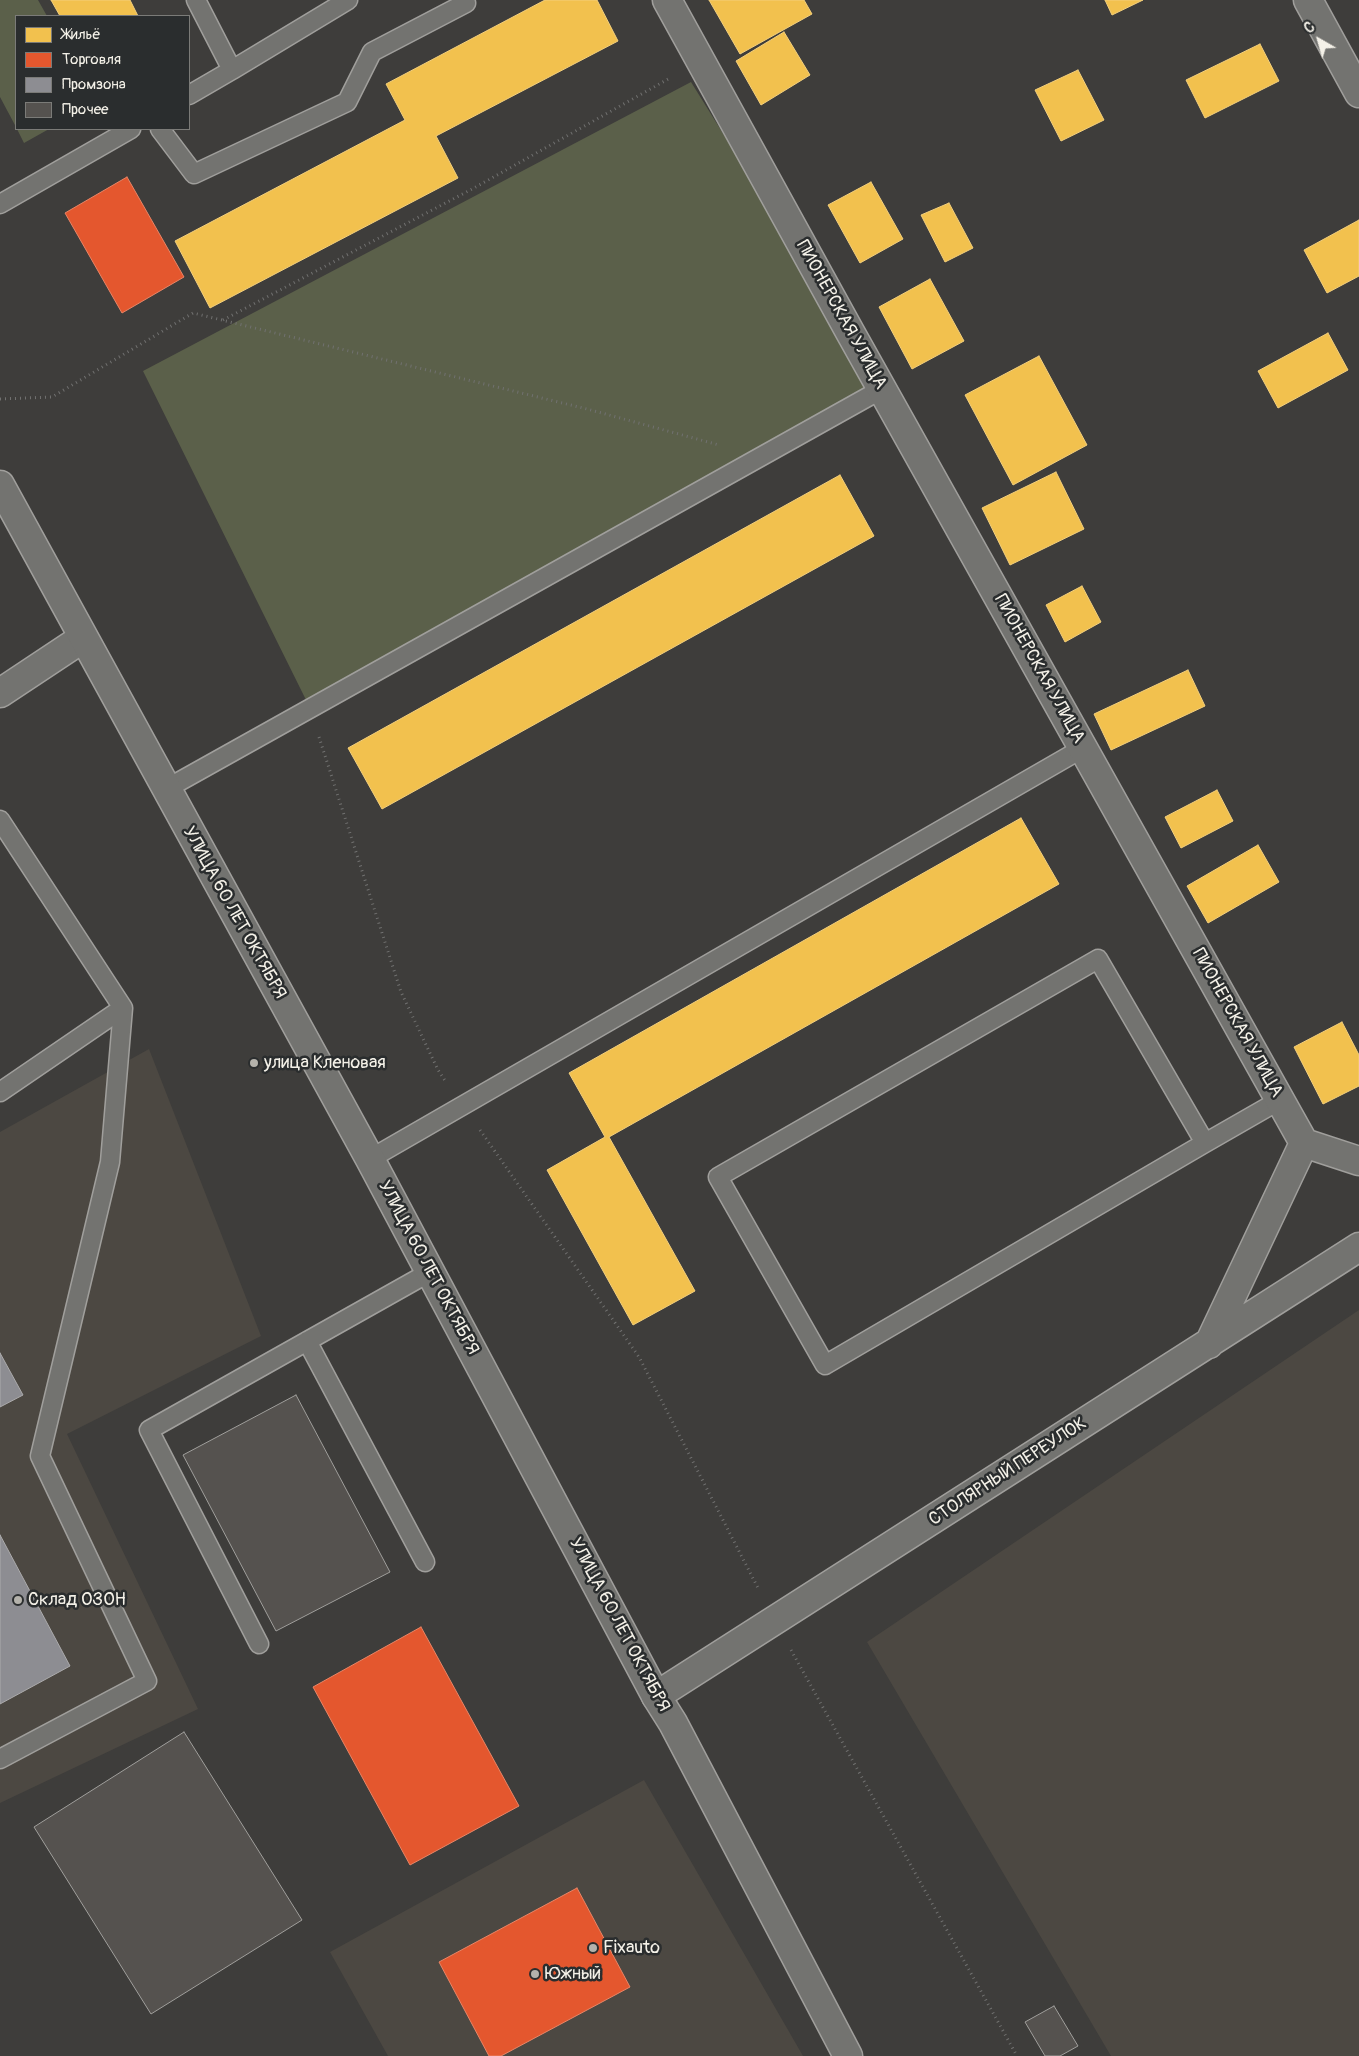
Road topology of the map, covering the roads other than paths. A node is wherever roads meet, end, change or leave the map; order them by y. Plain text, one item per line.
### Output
1 (196, 0) edge
2 (348, 0) edge
3 (465, 0) edge
4 (667, 0) edge
5 (1308, 0) edge
6 (232, 70) junction
7 (1359, 93) edge
8 (190, 94) edge
9 (129, 130) edge
10 (161, 130) edge
11 (0, 204) edge
12 (882, 389) junction
13 (0, 485) edge
14 (83, 638) junction
15 (0, 693) edge
16 (1083, 748) junction
17 (166, 789) junction
18 (0, 820) edge
19 (123, 1008) junction
20 (0, 1092) edge
21 (1280, 1100) junction
22 (1304, 1143) junction
23 (1205, 1144) junction
24 (370, 1159) junction
25 (1359, 1161) edge
26 (1359, 1247) edge
27 (430, 1272) junction
28 (307, 1341) junction
29 (1209, 1344) junction
30 (425, 1562) dead end
31 (259, 1644) dead end
32 (656, 1696) junction
33 (0, 1759) edge
34 (848, 2056) edge

1 - 6 lane
2 - 6 lane
3 - 10 lane
4 - 12 street, ПИОНЕРСКАЯ УЛИЦА
5 - 7 street
6 - 8 lane
9 - 11 lane
12 - 16 street, ПИОНЕРСКАЯ УЛИЦА
12 - 17 lane
13 - 14 street, УЛИЦА 60 ЛЕТ ОКТЯБРЯ
14 - 15 street
14 - 17 street, УЛИЦА 60 ЛЕТ ОКТЯБРЯ
16 - 21 street, ПИОНЕРСКАЯ УЛИЦА
16 - 24 lane
17 - 24 street, УЛИЦА 60 ЛЕТ ОКТЯБРЯ
18 - 19 lane
19 - 20 lane
19 - 33 lane
21 - 22 street, ПИОНЕРСКАЯ УЛИЦА
21 - 23 lane
22 - 25 street
22 - 29 street
23 - 23 lane
24 - 27 street, УЛИЦА 60 ЛЕТ ОКТЯБРЯ
26 - 29 street, СТОЛЯРНЫЙ ПЕРЕУЛОК
27 - 28 lane
27 - 32 street, УЛИЦА 60 ЛЕТ ОКТЯБРЯ
28 - 30 lane
28 - 31 lane
29 - 32 street, СТОЛЯРНЫЙ ПЕРЕУЛОК
32 - 34 street, УЛИЦА 60 ЛЕТ ОКТЯБРЯ

